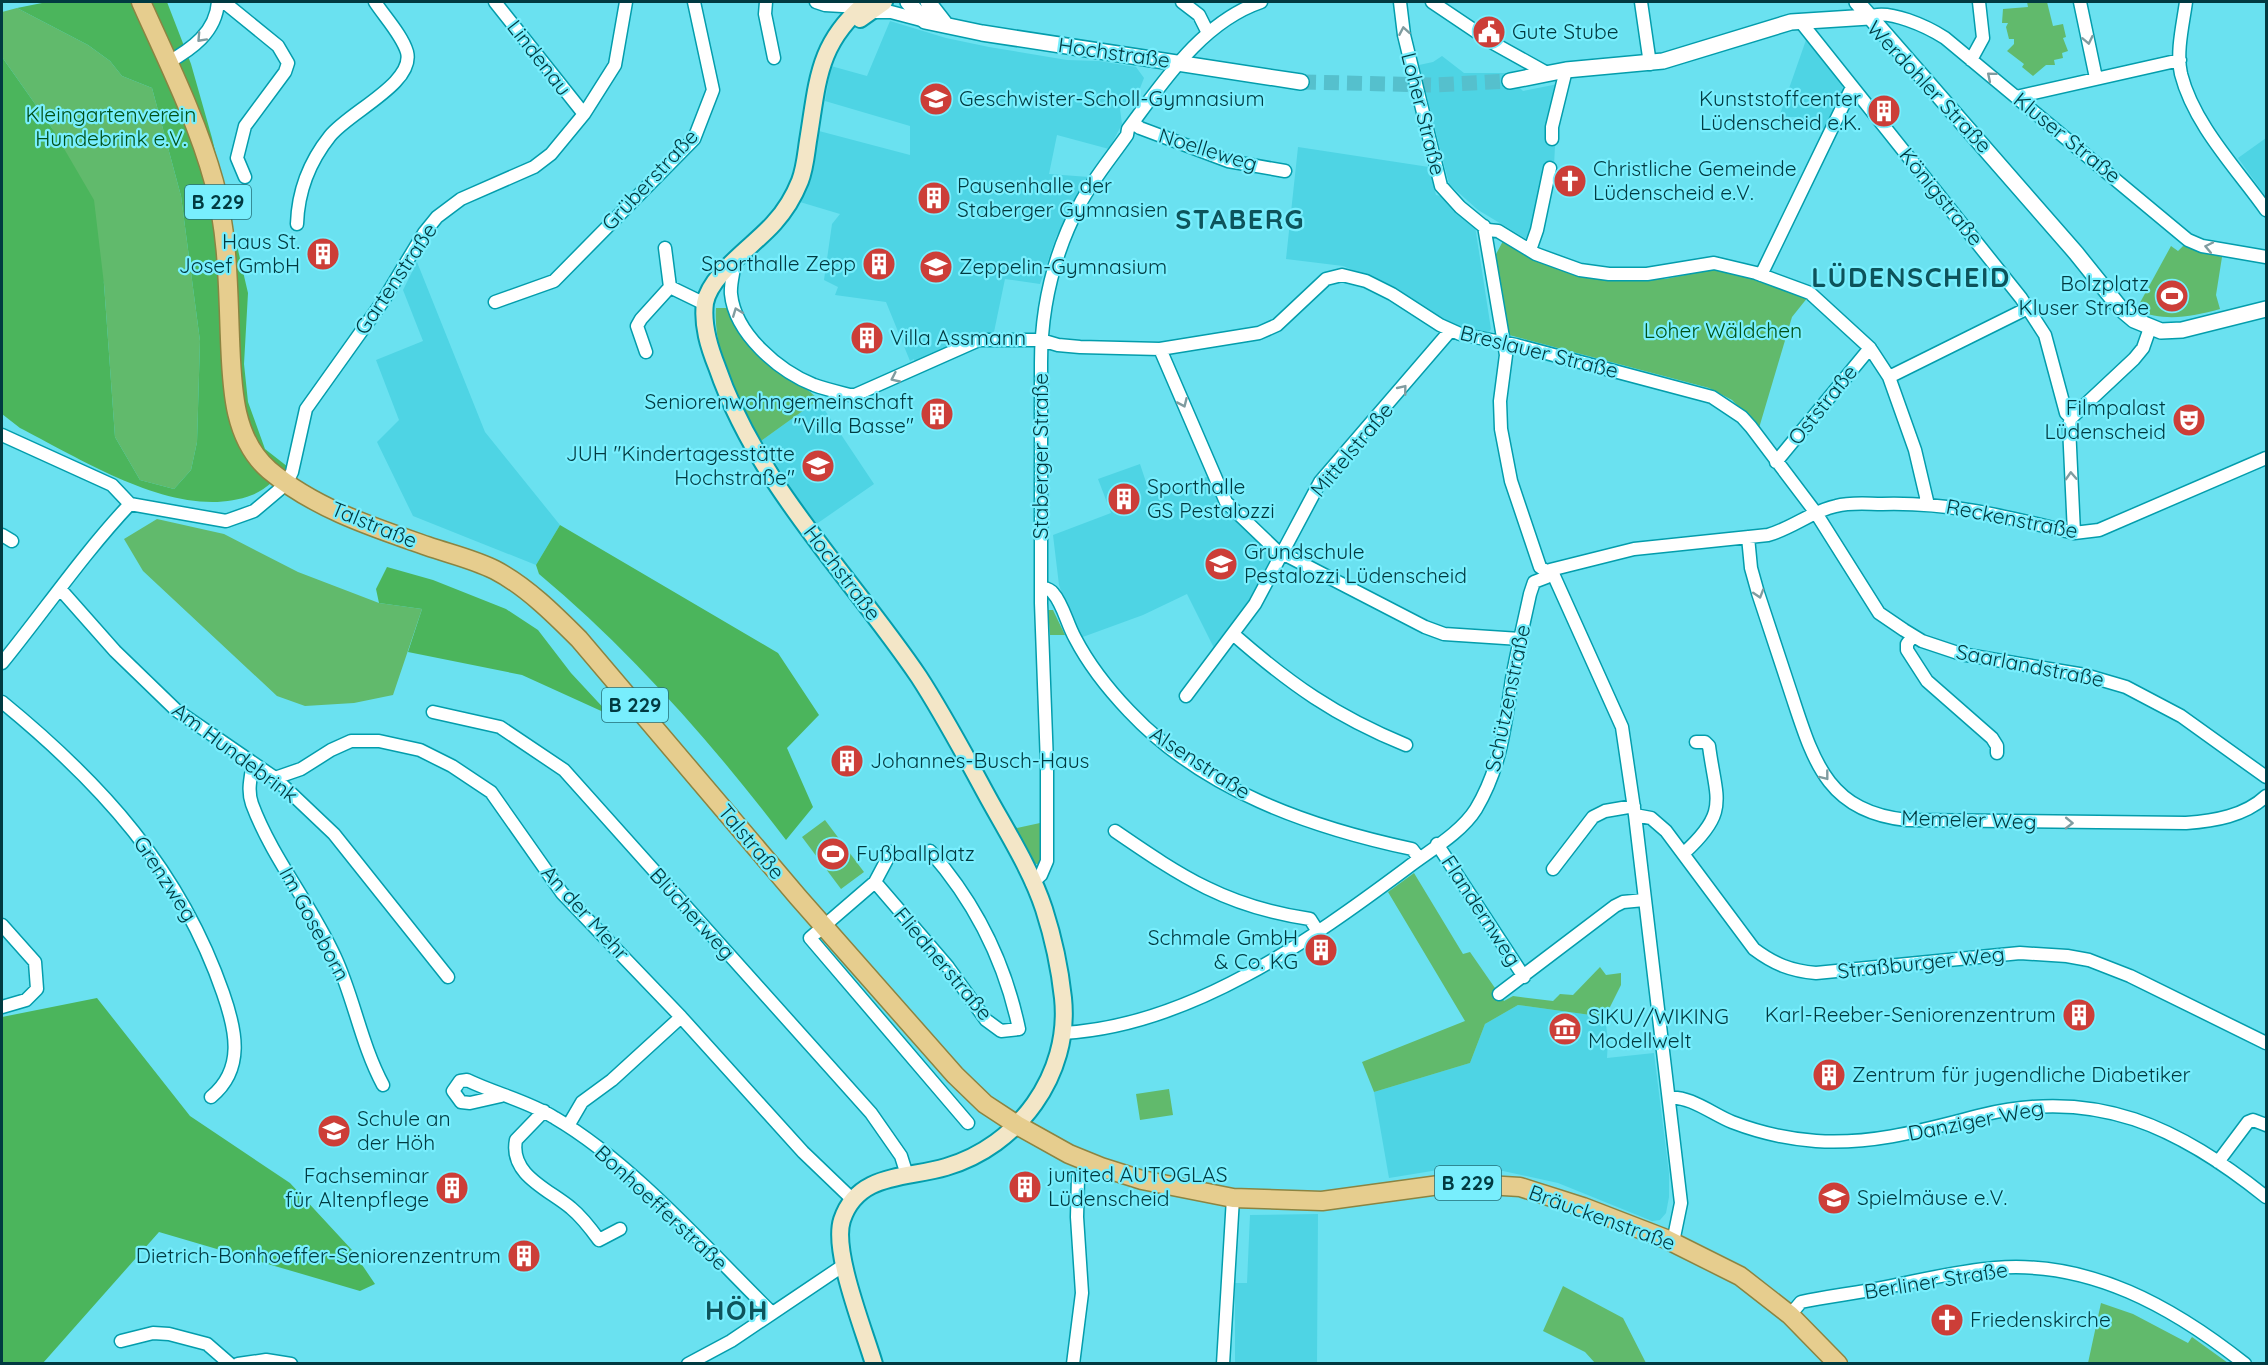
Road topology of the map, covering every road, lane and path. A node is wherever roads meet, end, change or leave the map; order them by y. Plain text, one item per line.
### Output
1 (141, 2) edge
2 (218, 2) edge
3 (224, 2) edge
4 (375, 2) edge
5 (495, 2) edge
6 (626, 2) edge
7 (694, 2) edge
8 (766, 2) edge
9 (884, 2) edge
10 (908, 2) edge
11 (1182, 2) edge
12 (1262, 2) edge
13 (1400, 2) edge
14 (1432, 2) edge
15 (1641, 2) edge
16 (1857, 2) edge
17 (1979, 2) edge
18 (2080, 2) edge
19 (2186, 2) edge
20 (821, 3) edge
21 (865, 7) edge
22 (930, 8) edge
23 (1869, 17) junction
24 (1800, 21) junction
25 (841, 30) junction
26 (1208, 33) junction
27 (774, 58) dead end
28 (1971, 60) junction
29 (2180, 60) junction
30 (167, 63) junction
31 (1181, 63) junction
32 (1650, 64) junction
33 (1566, 70) junction
34 (1547, 73) junction
35 (2096, 78) junction
36 (1510, 81) tunnel mouth
37 (1301, 82) tunnel mouth
38 (1852, 87) junction
39 (2016, 97) junction
40 (584, 114) junction
41 (1133, 123) junction
42 (1552, 139) dead end
43 (1550, 168) dead end
44 (1286, 171) dead end
45 (244, 177) dead end
46 (2266, 210) edge
47 (297, 224) dead end
48 (1484, 226) junction
49 (665, 248) dead end
50 (1530, 250) junction
51 (2266, 257) edge
52 (735, 261) junction
53 (1761, 275) junction
54 (670, 287) junction
55 (495, 302) dead end
56 (705, 304) junction
57 (2028, 308) junction
58 (2266, 309) edge
59 (2150, 328) junction
60 (1450, 331) junction
61 (1041, 340) junction
62 (1503, 342) junction
63 (1870, 348) junction
64 (1160, 349) junction
65 (646, 352) dead end
66 (1889, 377) junction
67 (2071, 418) junction
68 (2, 435) edge
69 (2266, 458) edge
70 (1776, 462) junction
71 (286, 484) junction
72 (130, 504) junction
73 (1928, 505) junction
74 (1816, 513) junction
75 (2074, 534) junction
76 (1748, 537) junction
77 (1281, 553) junction
78 (1549, 573) junction
79 (1041, 587) junction
80 (61, 590) junction
81 (1233, 634) junction
82 (1912, 636) junction
83 (1520, 639) junction
84 (2, 663) edge
85 (1186, 696) dead end
86 (2, 702) edge
87 (432, 712) dead end
88 (1696, 742) dead end
89 (1406, 745) dead end
90 (1997, 753) dead end
91 (253, 764) junction
92 (2266, 777) edge
93 (275, 778) junction
94 (2266, 796) edge
95 (1634, 810) junction
96 (1115, 831) dead end
97 (1437, 844) junction
98 (930, 851) dead end
99 (891, 852) dead end
100 (1684, 853) junction
101 (1419, 858) junction
102 (1552, 869) dead end
103 (875, 882) junction
104 (1032, 883) junction
105 (1644, 900) junction
106 (2, 925) edge
107 (823, 925) junction
108 (1317, 930) junction
109 (448, 977) dead end
110 (1524, 977) junction
111 (1499, 994) dead end
112 (2, 1007) edge
113 (681, 1017) junction
114 (1064, 1033) junction
115 (2266, 1043) edge
116 (383, 1085) dead end
117 (501, 1096) dead end
118 (211, 1097) dead end
119 (1669, 1098) junction
120 (544, 1112) junction
121 (968, 1123) dead end
122 (1017, 1125) junction
123 (2266, 1125) edge
124 (568, 1126) junction
125 (2218, 1162) junction
126 (907, 1174) junction
127 (1078, 1177) dead end
128 (2266, 1197) edge
129 (1233, 1198) junction
130 (852, 1199) junction
131 (620, 1228) dead end
132 (1673, 1242) junction
133 (844, 1264) junction
134 (772, 1313) junction
135 (1790, 1315) junction
136 (121, 1341) dead end
137 (230, 1364) edge
138 (238, 1364) edge
139 (291, 1364) edge
140 (688, 1364) edge
141 (874, 1364) edge
142 (1073, 1364) edge
143 (1223, 1364) edge
144 (1838, 1364) edge
145 (2245, 1364) edge

1 - 30 main road, Talstraße / B 229
2 -> 30 street
3 - 45 street
4 - 47 street
5 - 40 street, Lindenau
6 - 40 street, Gartenstraße
7 - 55 street, Grüberstraße
8 - 27 street
9 - 21 main road
10 - 22 street, Hochstraße
11 - 26 street
12 - 26 street, Hochstraße
48 -> 13 street, Loher Straße
14 - 34 street
15 - 32 street
16 - 23 street
17 - 28 street
18 -> 35 street
19 - 29 street
20 - 21 street
20 - 25 street
21 - 22 street
21 - 25 main road
22 - 31 street, Hochstraße
23 - 24 street, Werdohler Straße
23 - 28 street, Kluser Straße
23 - 59 street, Werdohler Straße
24 - 32 street, Werdohler Straße
24 - 38 street, Königstraße
25 - 52 main road
26 - 31 street, Hochstraße
39 -> 28 street, Kluser Straße
29 - 35 street
29 - 46 street
30 - 71 main road, Talstraße / B 229
31 - 37 street
31 - 41 street, Staberger Straße
32 - 33 street, Werdohler Straße
33 - 34 street, Werdohler Straße
33 - 42 street
34 - 36 street, Werdohler Straße
35 - 39 street
38 - 53 street
38 - 57 street, Königstraße
51 -> 39 street, Kluser Straße
40 - 71 street, Gartenstraße
41 - 44 street, Noelleweg
41 - 61 street, Staberger Straße
43 - 50 street
48 - 50 street, Loher Straße
48 - 62 street
49 - 54 street
50 - 53 street, Loher Straße
52 - 56 main road
61 -> 52 street, Breslauer Straße
53 - 63 street, Loher Straße
54 - 56 street
54 - 65 street
56 - 104 main road, Hochstraße
57 - 66 street
57 - 67 street, Königstraße
58 - 59 street, Werdohler Straße
59 - 67 street
60 - 62 street, Breslauer Straße
60 - 64 street, Breslauer Straße
77 -> 60 street, Mittelstraße
61 - 64 street, Breslauer Straße
61 - 79 street, Staberger Straße
62 - 70 street, Breslauer Straße
62 - 78 street
63 - 66 street, Loher Straße
63 - 70 street, Oststraße
64 -> 77 street
66 - 73 street, Loher Straße
75 -> 67 street
68 - 72 street
69 - 75 street, Reckenstraße
70 - 74 street, Breslauer Straße
71 - 72 street
71 - 107 main road, Talstraße / B 229
72 - 80 street
73 - 74 street, Reckenstraße
73 - 75 street, Reckenstraße
74 - 76 street, Schützenstraße
74 - 82 street, Breslauer Straße
76 - 78 street, Schützenstraße
76 -> 94 street, Memeler Weg
77 - 81 street, Mittelstraße
77 - 83 street
78 - 83 street, Schützenstraße
78 - 95 street
79 - 101 street, Alsenstraße
79 - 104 street, Staberger Straße
80 - 84 street
80 - 91 street, Am Hundebrink
81 - 85 street, Mittelstraße
81 - 89 street
82 - 90 street
82 - 92 street, Saarlandstraße
83 - 97 street, Schützenstraße
86 - 118 street, Grenzweg
87 - 126 street, Blücherweg
88 - 100 street
91 - 93 street, Am Hundebrink
91 - 116 street, Im Goseborn
93 - 109 street, Am Hundebrink
93 - 113 street, An der Mehr
95 - 100 street, Straßburger Weg
95 - 102 street
95 - 105 street
96 - 108 street
97 - 101 street, Schützenstraße
97 - 110 street, Flandernweg
98 - 103 street, Fliednerstraße
99 - 103 street
100 - 115 street, Straßburger Weg
101 - 108 street, Schützenstraße
103 - 107 street
104 - 114 main road, Hochstraße
105 - 110 street
105 - 119 street
106 - 112 street
107 - 121 street
107 - 122 main road, Talstraße / B 229
108 - 114 street, Schützenstraße
110 - 111 street
113 - 124 street
113 - 130 street, An der Mehr
114 - 122 main road, Hochstraße
117 - 120 street, Bonhoefferstraße
119 - 125 street, Danziger Weg
119 - 132 street
120 - 124 street, Bonhoefferstraße
120 - 131 street, Bonhoefferstraße
122 - 126 main road, Hochstraße
122 - 129 main road, Bräuckenstraße / B 229
123 - 125 street
124 - 134 street, Bonhoefferstraße
125 - 128 street, Danziger Weg
126 - 130 main road, Hochstraße
127 - 142 street
129 - 132 main road, Bräuckenstraße / B 229
129 - 143 street
130 - 133 main road
132 - 135 main road, Bräuckenstraße / B 229
133 - 134 street
133 - 141 main road
134 - 140 street
135 - 144 main road, Bräuckenstraße / B 229
135 - 145 street, Berliner Straße
136 - 137 street
138 - 139 street

